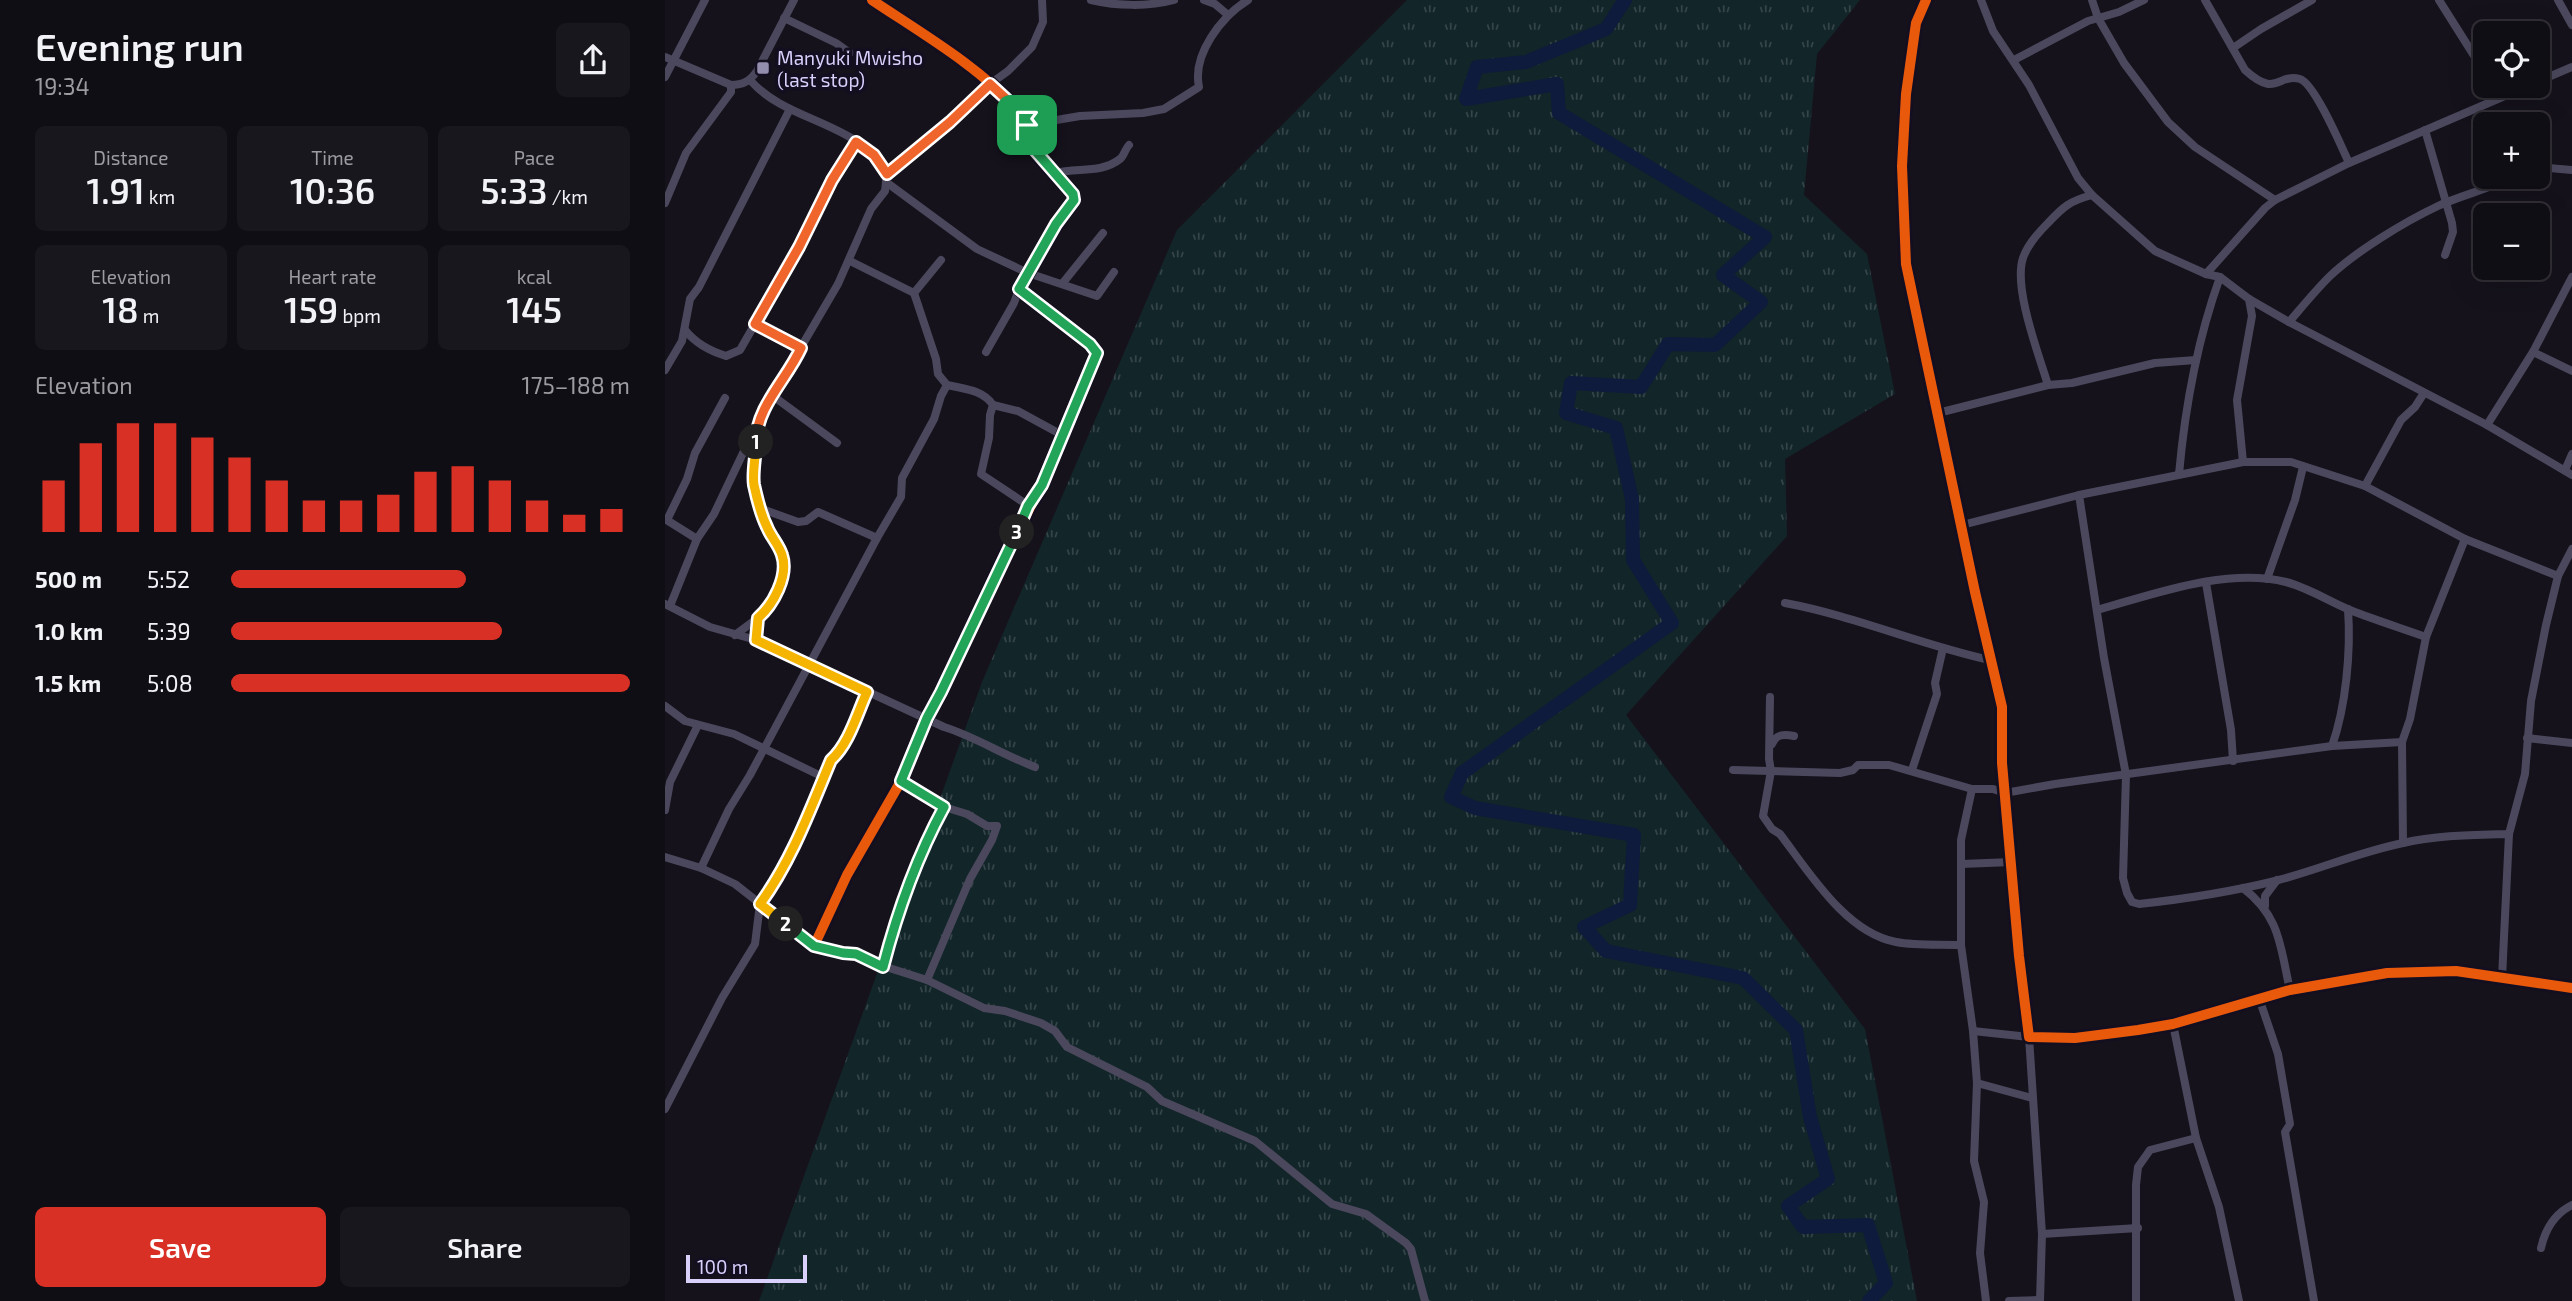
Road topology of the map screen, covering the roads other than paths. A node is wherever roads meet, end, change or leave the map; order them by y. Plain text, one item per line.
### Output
1 (705, 0) edge
2 (794, 0) edge
3 (872, 0) edge
4 (1042, 0) edge
5 (1091, 0) edge
6 (1174, 0) edge
7 (1204, 0) edge
8 (1248, 0) edge
9 (1926, 0) edge
10 (1980, 0) edge
11 (2092, 0) edge
12 (2144, 0) edge
13 (2205, 0) edge
14 (2312, 0) edge
15 (2439, 0) edge
16 (2558, 0) edge
17 (1228, 15) junction
18 (784, 18) junction
19 (2098, 18) junction
20 (2572, 25) edge
21 (2233, 48) junction
22 (850, 53) dead end
23 (2473, 54) edge
24 (669, 59) edge
25 (2014, 60) junction
26 (2572, 67) edge
27 (2550, 76) edge
28 (665, 77) edge
29 (750, 80) junction
30 (990, 84) junction
31 (731, 85) junction
32 (2498, 98) edge
33 (790, 108) junction
34 (1027, 125) junction
35 (2425, 130) junction
36 (856, 142) junction
37 (1129, 145) dead end
38 (2349, 163) junction
39 (2550, 168) edge
40 (2572, 170) edge
41 (1055, 173) junction
42 (887, 178) junction
43 (2489, 189) edge
44 (2092, 195) junction
45 (2276, 201) junction
46 (665, 203) edge
47 (2447, 203) junction
48 (1103, 233) dead end
49 (2445, 255) dead end
50 (941, 260) dead end
51 (850, 261) junction
52 (1114, 272) dead end
53 (1028, 273) junction
54 (2206, 274) junction
55 (2220, 277) junction
56 (2572, 277) edge
57 (1062, 284) junction
58 (1019, 289) junction
59 (914, 293) junction
60 (2249, 299) junction
61 (2289, 322) junction
62 (755, 324) junction
63 (685, 330) junction
64 (801, 348) junction
65 (986, 352) dead end
66 (2533, 352) junction
67 (2196, 360) junction
68 (665, 370) edge
69 (2572, 371) edge
70 (947, 385) junction
71 (2048, 385) junction
72 (2424, 393) junction
73 (773, 396) junction
74 (725, 398) dead end
75 (993, 405) junction
76 (1938, 413) junction
77 (2487, 425) junction
78 (756, 428) junction
79 (1062, 435) junction
80 (837, 443) dead end
81 (2572, 454) edge
82 (2243, 462) junction
83 (2303, 467) junction
84 (2568, 472) edge
85 (2179, 474) junction
86 (2365, 486) junction
87 (2079, 495) junction
88 (1028, 506) junction
89 (762, 509) junction
90 (666, 520) edge
91 (1962, 525) junction
92 (697, 538) junction
93 (877, 538) junction
94 (2465, 539) junction
95 (2572, 549) edge
96 (2559, 576) junction
97 (2267, 579) junction
98 (2206, 583) junction
99 (1785, 603) dead end
100 (667, 605) edge
101 (2097, 610) junction
102 (2348, 610) junction
103 (758, 618) junction
104 (735, 635) junction
105 (2426, 637) junction
106 (756, 640) junction
107 (1943, 648) junction
108 (1990, 660) junction
109 (810, 664) junction
110 (867, 692) junction
111 (1770, 697) dead end
112 (665, 706) edge
113 (927, 718) junction
114 (698, 725) junction
115 (1794, 736) dead end
116 (2527, 738) junction
117 (2402, 743) junction
118 (2572, 743) edge
119 (2332, 746) junction
120 (1771, 747) junction
121 (764, 749) junction
122 (2233, 761) junction
123 (1035, 767) dead end
124 (1733, 770) dead end
125 (1912, 770) junction
126 (1771, 771) junction
127 (2126, 775) junction
128 (823, 778) junction
129 (901, 781) junction
130 (1972, 789) junction
131 (2005, 793) junction
132 (944, 807) junction
133 (665, 810) edge
134 (2509, 834) junction
135 (2403, 843) junction
136 (665, 856) edge
137 (2011, 862) junction
138 (1961, 864) junction
139 (701, 868) junction
140 (2277, 880) junction
141 (2243, 888) junction
142 (760, 904) junction
143 (2265, 906) junction
144 (1961, 945) junction
145 (814, 946) junction
146 (883, 967) junction
147 (2502, 978) junction
148 (927, 980) junction
149 (2572, 988) edge
150 (2290, 990) junction
151 (2259, 998) junction
152 (2173, 1024) junction
153 (1973, 1031) junction
154 (2029, 1037) junction
155 (1977, 1083) junction
156 (2032, 1098) junction
157 (665, 1109) edge
158 (2196, 1138) junction
159 (2572, 1205) edge
160 (2138, 1228) junction
161 (2042, 1234) junction
162 (2541, 1248) dead end
163 (1425, 1301) edge
164 (1986, 1301) edge
165 (2008, 1301) edge
166 (2040, 1301) edge
167 (2136, 1301) edge
168 (2239, 1301) edge
169 (2315, 1301) edge

1 - 24 street
2 - 18 street
3 - 30 street
4 - 30 street
5 - 6 street
7 - 17 street
8 - 17 street
9 - 76 street
10 - 25 street
11 - 19 street
12 - 19 street
13 - 21 street
14 - 21 street
15 - 23 street
16 - 20 street
17 - 34 street
18 - 22 street
18 - 29 street
19 - 25 street
19 - 45 street
21 - 38 street
24 - 28 street
24 - 31 street
25 - 44 street
26 - 27 street
29 - 31 street
29 - 33 street
30 - 34 street
30 - 42 street
31 - 46 street
32 - 35 street
33 - 36 street
33 - 63 street
34 - 41 street
35 - 38 street
35 - 47 street
36 - 42 street
36 - 62 street
37 - 41 street
38 - 45 street
39 - 40 street
41 - 53 street
42 - 51 street
42 - 53 street
43 - 47 street
44 - 54 street
44 - 71 street
45 - 54 street
47 - 49 street
47 - 61 street
48 - 57 street
50 - 59 street
51 - 59 street
51 - 64 street
52 - 57 street
53 - 57 street
53 - 58 street
54 - 55 street
55 - 60 street
55 - 67 street
56 - 66 street
58 - 65 street
58 - 79 street
59 - 70 street
60 - 61 street
60 - 82 street
61 - 72 street
62 - 63 street
62 - 64 street
63 - 68 street
64 - 73 street
66 - 69 street
66 - 77 street
67 - 71 street
67 - 85 street
70 - 75 street
70 - 93 street
71 - 76 street
72 - 77 street
72 - 86 street
73 - 78 street
73 - 80 street
74 - 90 street
75 - 79 street
75 - 88 street
76 - 91 street
77 - 84 street
78 - 89 street
78 - 92 street
79 - 88 street
81 - 84 street
82 - 83 street
82 - 85 street
83 - 86 street
83 - 97 street
85 - 87 street
86 - 94 street
87 - 91 street
87 - 101 street
88 - 113 street
89 - 93 street
89 - 103 street
90 - 92 street
91 - 108 street
92 - 100 street
93 - 109 street
94 - 96 street
94 - 105 street
95 - 96 street
96 - 116 street
97 - 98 street
97 - 102 street
98 - 101 street
98 - 122 street
99 - 107 street
100 - 104 street
101 - 127 street
102 - 105 street
102 - 119 street
103 - 104 street
103 - 106 street
104 - 106 street
105 - 117 street
106 - 109 street
107 - 108 street
107 - 125 street
108 - 131 street
109 - 110 street
109 - 121 street
110 - 113 street
110 - 128 street
111 - 120 street
112 - 114 street
113 - 123 street
113 - 129 street
114 - 121 street
114 - 133 street
115 - 120 street
116 - 118 street
116 - 134 street
117 - 119 street
117 - 135 street
119 - 122 street
120 - 126 street
121 - 128 street
121 - 139 street
122 - 127 street
124 - 126 street
125 - 126 street
125 - 130 street
126 - 144 street
127 - 131 street
127 - 141 street
128 - 142 street
129 - 132 street
129 - 145 street
130 - 131 street
130 - 138 street
131 - 137 street
132 - 146 street
132 - 148 street
134 - 135 street
134 - 147 street
135 - 140 street
136 - 139 street
137 - 138 street
137 - 154 street
138 - 144 street
139 - 142 street
140 - 141 street
140 - 143 street
141 - 143 street
142 - 145 street
142 - 157 street
143 - 150 street
144 - 153 street
145 - 146 street
146 - 148 street
147 - 149 street
147 - 150 street
148 - 163 street
150 - 151 street
151 - 152 street
151 - 169 street
152 - 154 street
152 - 158 street
153 - 154 street
153 - 155 street
154 - 156 street
155 - 156 street
155 - 164 street
156 - 161 street
158 - 160 street
158 - 168 street
159 - 162 street
160 - 161 street
160 - 167 street
161 - 166 street
165 - 166 street

